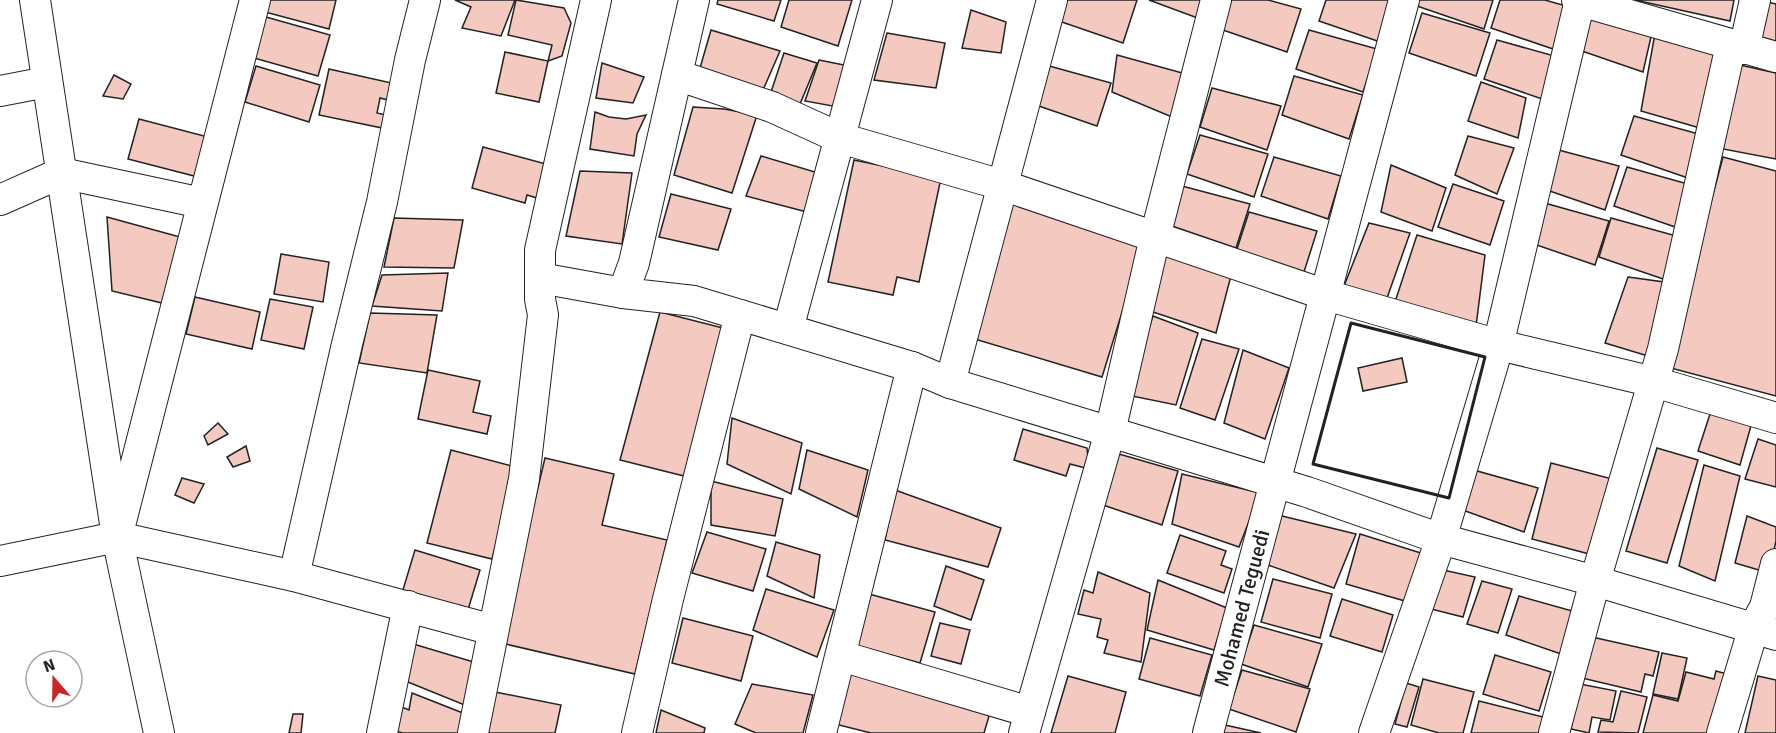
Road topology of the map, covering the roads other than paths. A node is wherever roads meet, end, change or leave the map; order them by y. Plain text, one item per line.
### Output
1 (35, 0) edge
2 (255, 0) edge
3 (425, 0) edge
4 (596, 0) edge
5 (694, 0) edge
6 (877, 0) edge
7 (1052, 0) edge
8 (1216, 0) edge
9 (1404, 0) edge
10 (1579, 0) edge
11 (1755, 0) edge
12 (1737, 47) junction
13 (1776, 57) edge
14 (677, 75) junction
15 (47, 82) junction
16 (0, 91) edge
17 (840, 138) junction
18 (61, 173) junction
19 (1002, 185) junction
20 (0, 200) edge
21 (202, 203) junction
22 (1155, 237) junction
23 (540, 278) junction
24 (623, 293) junction
25 (1326, 295) junction
26 (740, 315) junction
27 (788, 329) junction
28 (1498, 345) junction
29 (912, 367) junction
30 (1654, 382) junction
31 (950, 383) junction
32 (1776, 418) edge
33 (1110, 432) junction
34 (1275, 483) junction
35 (117, 537) junction
36 (1441, 539) junction
37 (0, 561) edge
38 (1776, 564) edge
39 (294, 576) junction
40 (1595, 581) junction
41 (408, 606) junction
42 (493, 630) junction
43 (1765, 631) edge
44 (841, 656) junction
45 (1026, 722) edge
46 (159, 733) edge
47 (382, 733) edge
48 (473, 733) edge
49 (637, 733) edge
50 (821, 733) edge
51 (1208, 733) edge
52 (1374, 733) edge
53 (1554, 733) edge
54 (1722, 733) edge

1 - 15 street
2 - 21 street
3 - 39 street
4 - 23 street
5 - 14 street
6 - 17 street
7 - 19 street
8 - 22 street
9 - 25 street, Mohamed Teguedi
10 - 12 street
10 - 28 street
11 - 12 street
12 - 13 street
12 - 30 street
14 - 17 street
14 - 24 street
15 - 16 street
15 - 18 street
17 - 19 street
17 - 27 street
18 - 20 street
18 - 21 street
18 - 35 street
19 - 22 street
19 - 31 street
21 - 35 street
22 - 25 street
22 - 33 street
23 - 24 street
23 - 42 street
24 - 26 street
25 - 28 street
25 - 34 street, Mohamed Teguedi
26 - 27 street
26 - 49 street
27 - 29 street
28 - 30 street
28 - 36 street
29 - 31 street
29 - 44 street
30 - 32 street
30 - 40 street
31 - 33 street
33 - 34 street
33 - 45 street
34 - 36 street
34 - 51 street, Mohamed Teguedi
35 - 37 street
35 - 39 street
35 - 46 street
36 - 40 street
36 - 52 street
38 - 43 street
39 - 41 street
40 - 43 street
40 - 53 street
41 - 42 street
41 - 47 street
42 - 48 street
43 - 54 street
44 - 45 street
44 - 50 street

